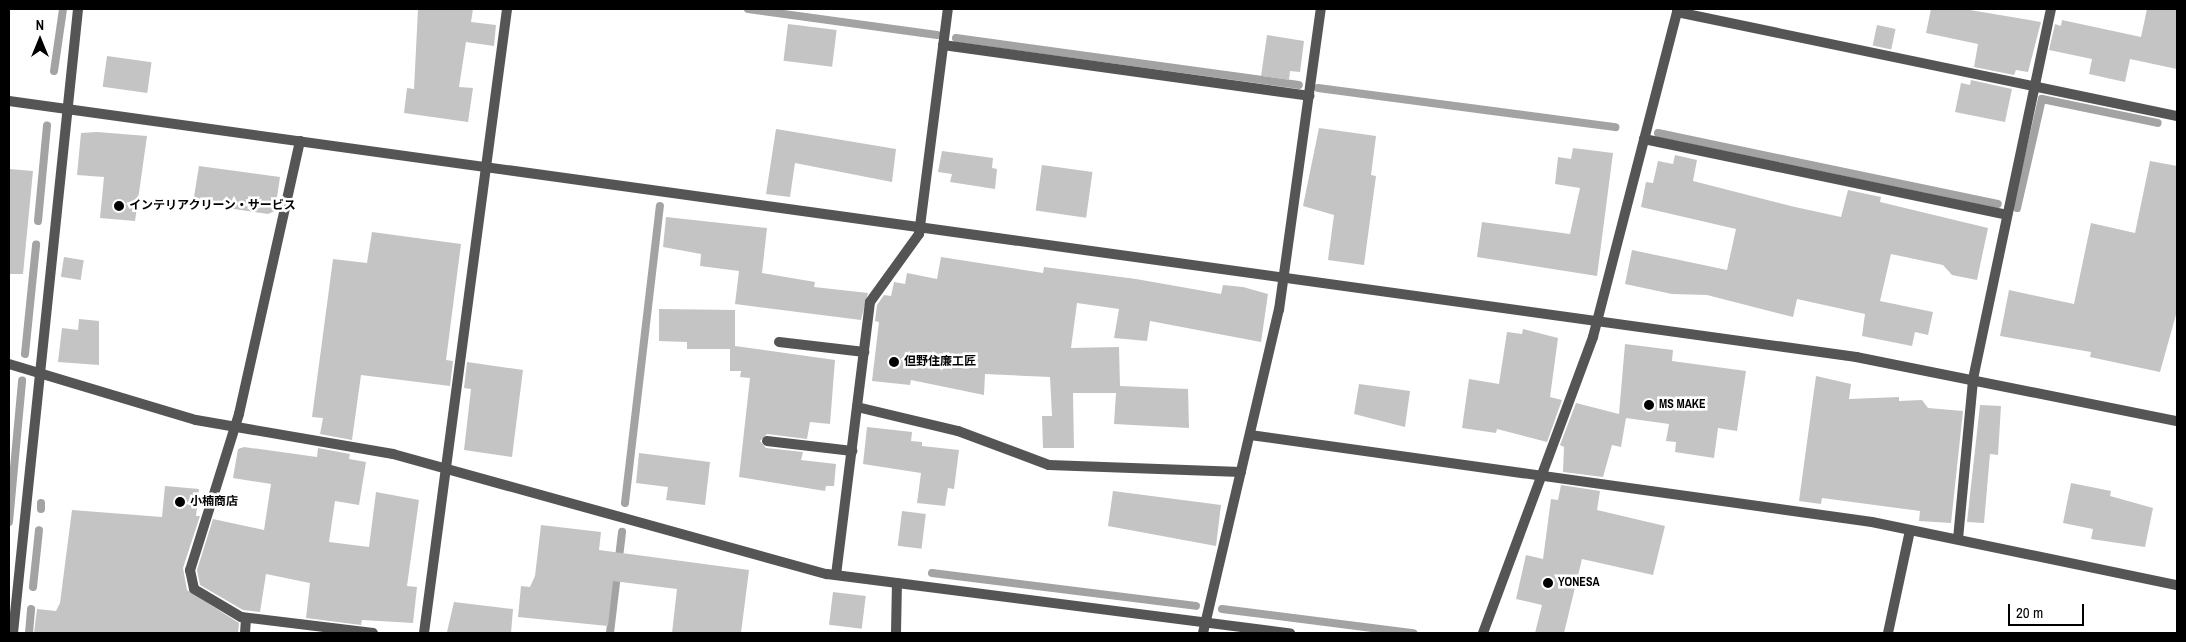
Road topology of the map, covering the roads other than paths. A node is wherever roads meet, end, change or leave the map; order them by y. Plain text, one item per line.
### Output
1 (78, 9) edge
2 (507, 9) edge
3 (948, 9) edge
4 (1321, 9) edge
5 (2051, 9) edge
6 (1677, 10) edge
7 (943, 45) junction
8 (2034, 87) junction
9 (1309, 96) junction
10 (9, 101) edge
11 (64, 108) junction
12 (2177, 116) edge
13 (1644, 139) junction
14 (300, 141) junction
15 (486, 167) junction
16 (2007, 215) junction
17 (920, 227) junction
18 (1284, 278) junction
19 (1597, 321) junction
20 (779, 342) dead end
21 (864, 352) junction
22 (9, 364) edge
23 (38, 374) junction
24 (1973, 379) junction
25 (858, 407) junction
26 (2177, 421) edge
27 (234, 427) junction
28 (1250, 435) junction
29 (767, 441) dead end
30 (852, 451) junction
31 (446, 469) junction
32 (1241, 472) junction
33 (1542, 476) junction
34 (1910, 530) junction
35 (1958, 539) junction
36 (836, 575) junction
37 (897, 583) junction
38 (2177, 584) edge
39 (12, 616) edge
40 (246, 618) junction
41 (1204, 628) edge
42 (13, 633) edge
43 (245, 633) edge
44 (373, 633) edge
45 (424, 633) edge
46 (896, 633) edge
47 (1290, 633) edge
48 (1483, 633) edge
49 (1888, 633) edge

1 - 11 street
2 - 15 street
3 - 7 street
4 - 9 street
5 - 8 street
6 - 8 street
6 - 13 street
7 - 9 street
7 - 17 street
8 - 12 street
8 - 16 street
9 - 18 street
10 - 11 street
11 - 14 street
11 - 23 street
13 - 16 street
13 - 19 street
14 - 15 street
14 - 27 street
15 - 17 street
15 - 31 street
16 - 24 street
17 - 18 street
17 - 21 street
18 - 19 street
18 - 28 street
19 - 24 street
19 - 33 street
20 - 21 street
21 - 25 street
22 - 23 street
23 - 27 street
23 - 39 street
24 - 26 street
24 - 35 street
25 - 30 street
25 - 32 street
27 - 31 street
27 - 40 street
28 - 32 street
28 - 33 street
29 - 30 street
30 - 36 street
31 - 36 street
31 - 45 street
32 - 41 street
33 - 34 street
33 - 48 street
34 - 35 street
34 - 49 street
35 - 38 street
36 - 37 street
37 - 41 street
37 - 46 street
39 - 42 street
40 - 43 street
40 - 44 street
41 - 47 street

